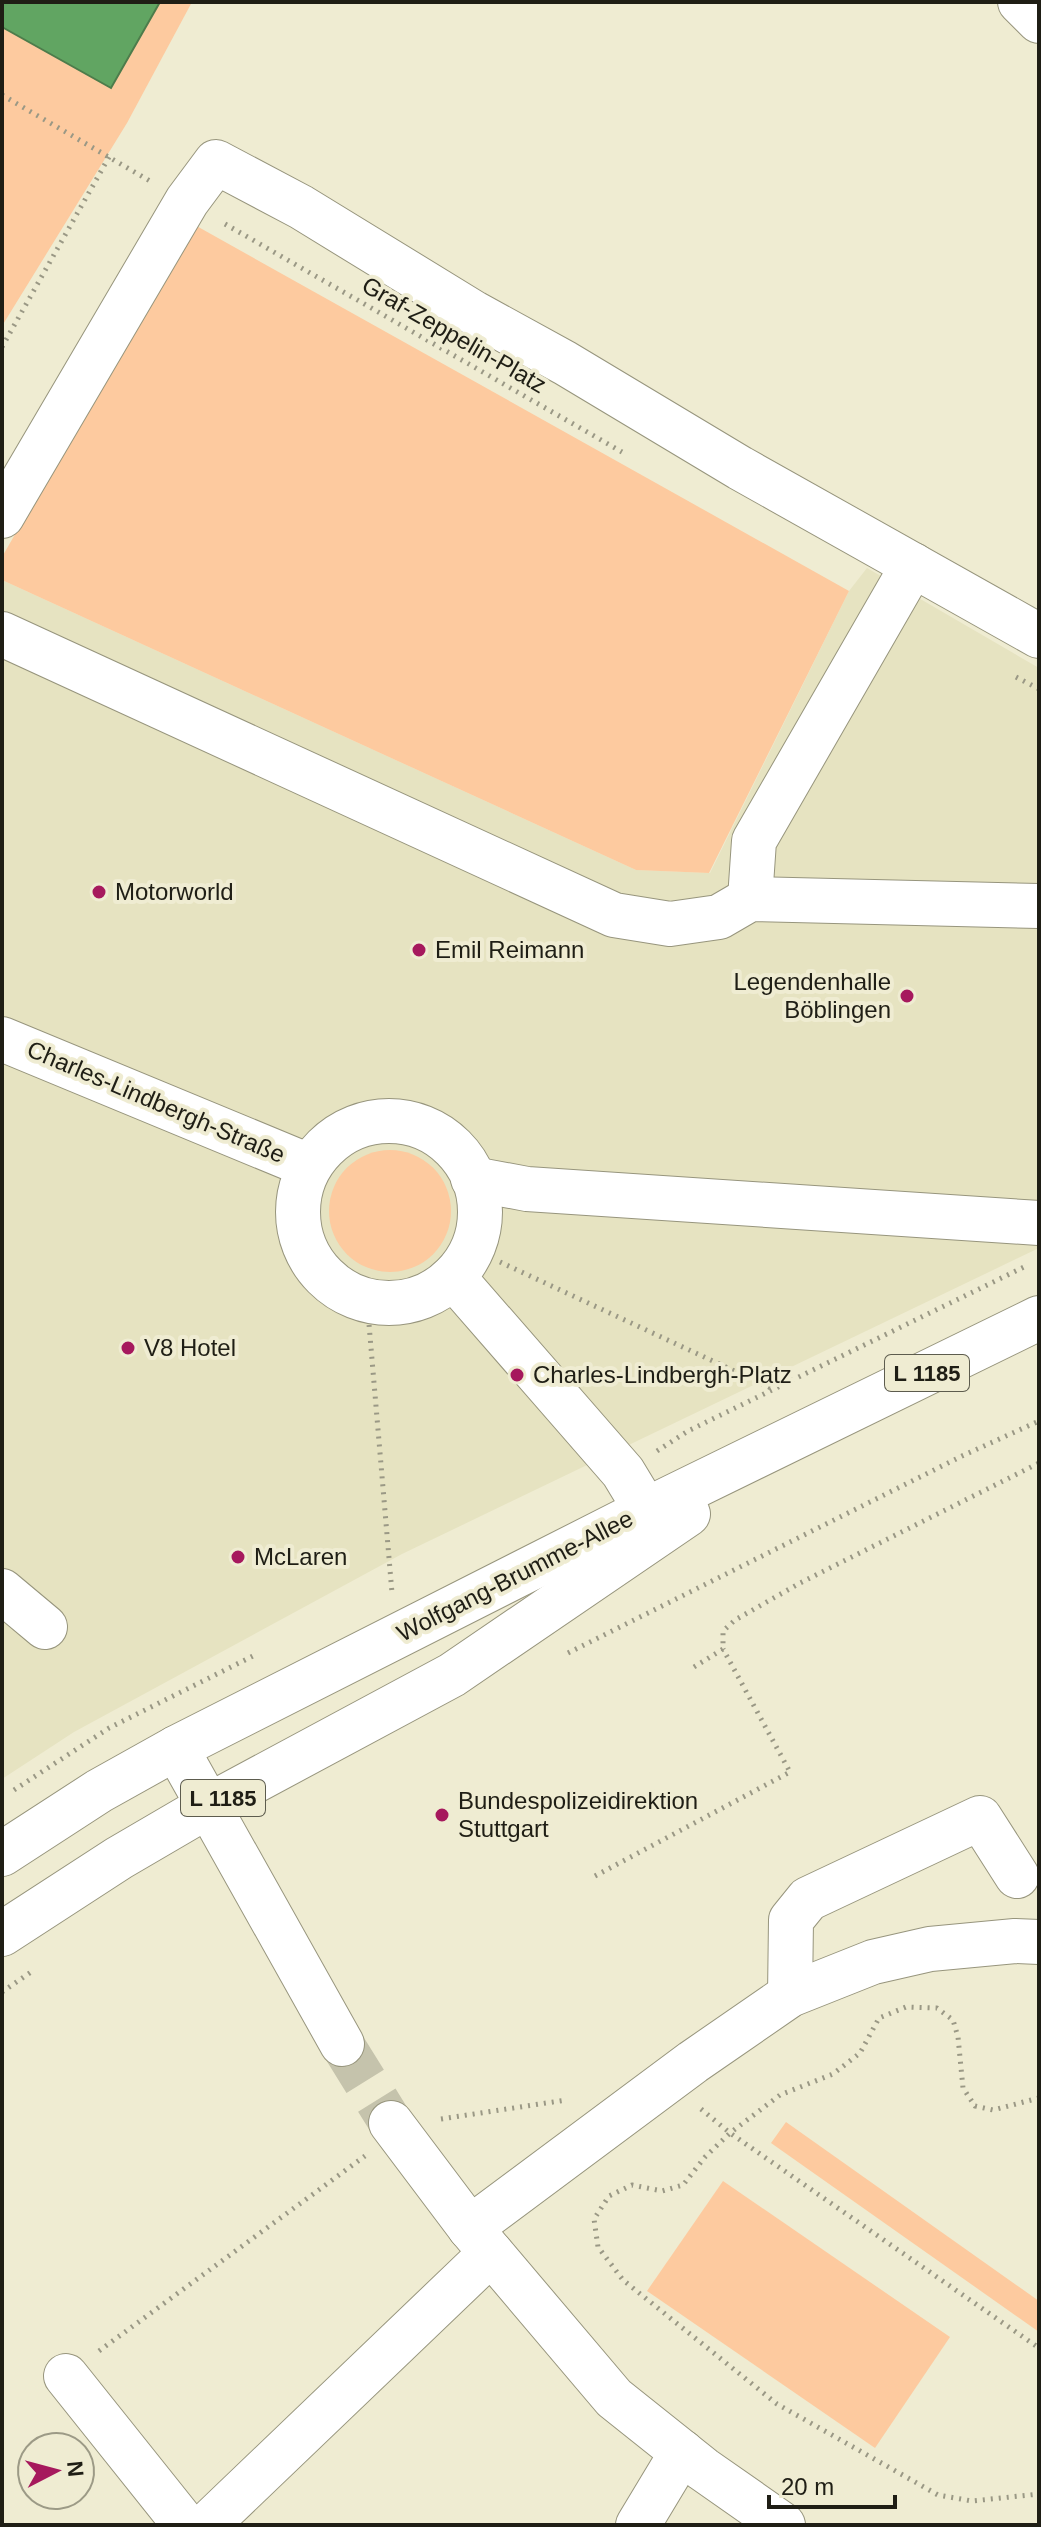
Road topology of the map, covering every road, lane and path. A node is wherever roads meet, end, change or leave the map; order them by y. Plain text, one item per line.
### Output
1 (1020, 2) edge
2 (1039, 21) edge
3 (2, 95) edge
4 (109, 157) junction
5 (187, 201) junction
6 (2, 347) edge
7 (626, 454) dead end
8 (2, 516) edge
9 (913, 565) junction
10 (2, 634) edge
11 (1039, 636) edge
12 (750, 899) junction
13 (1039, 906) edge
14 (2, 1039) edge
15 (309, 1166) junction
16 (473, 1179) junction
17 (1039, 1223) edge
18 (464, 1263) junction
19 (367, 1301) junction
20 (1039, 1318) edge
21 (773, 1389) dead end
22 (815, 1427) junction
23 (1039, 1463) edge
24 (646, 1510) junction
25 (2, 1591) edge
26 (392, 1594) dead end
27 (45, 1627) dead end
28 (723, 1649) junction
29 (694, 1667) dead end
30 (176, 1748) junction
31 (208, 1806) junction
32 (2, 1854) edge
33 (1028, 1871) edge
34 (595, 1876) dead end
35 (2, 1934) edge
36 (1027, 1942) edge
37 (2, 1977) edge
38 (9, 1986) dead end
39 (790, 1995) junction
40 (342, 2044) tunnel mouth
41 (668, 2082) junction
42 (1039, 2098) edge
43 (569, 2099) dead end
44 (395, 2128) junction
45 (730, 2133) junction
46 (481, 2240) junction
47 (1039, 2348) edge
48 (66, 2376) joint
49 (682, 2452) junction
50 (1039, 2494) edge
51 (185, 2525) edge
52 (207, 2525) edge
53 (638, 2525) edge
54 (783, 2525) edge

1 - 2 main road
3 - 4 path, Graf-Zeppelin-Platz
4 - 5 path, Graf-Zeppelin-Platz
4 - 6 path
5 - 7 path, Graf-Zeppelin-Platz
5 - 8 main road
5 - 9 main road
9 - 11 main road
9 - 12 main road
10 - 12 main road
12 - 13 main road
14 - 15 main road, Charles-Lindbergh-Straße
15 - 16 main road, Charles-Lindbergh-Straße
15 - 19 main road, Charles-Lindbergh-Straße
16 - 17 main road
16 - 18 main road, Charles-Lindbergh-Straße
18 - 19 main road, Charles-Lindbergh-Straße
18 - 21 path
18 - 24 main road
19 - 26 path
20 - 22 main road, Wolfgang-Brumme-Allee / L 1185
22 - 24 main road, Wolfgang-Brumme-Allee / L 1185
22 - 31 main road, L 1185
23 - 28 path
24 - 30 main road, Wolfgang-Brumme-Allee / L 1185
25 - 27 main road
28 - 29 path
28 - 34 path
30 - 31 main road
30 - 32 main road, Wolfgang-Brumme-Allee / L 1185
31 - 35 main road, L 1185
31 - 40 main road
33 - 36 main road
33 - 39 main road
36 - 39 main road
37 - 38 path
39 - 41 main road
41 - 45 path
41 - 46 main road
42 - 45 path
43 - 44 path
44 - 46 main road
44 - 48 path
45 - 47 path
45 - 50 path
46 - 49 main road
46 - 52 main road
48 - 51 main road
49 - 53 main road
49 - 54 main road

